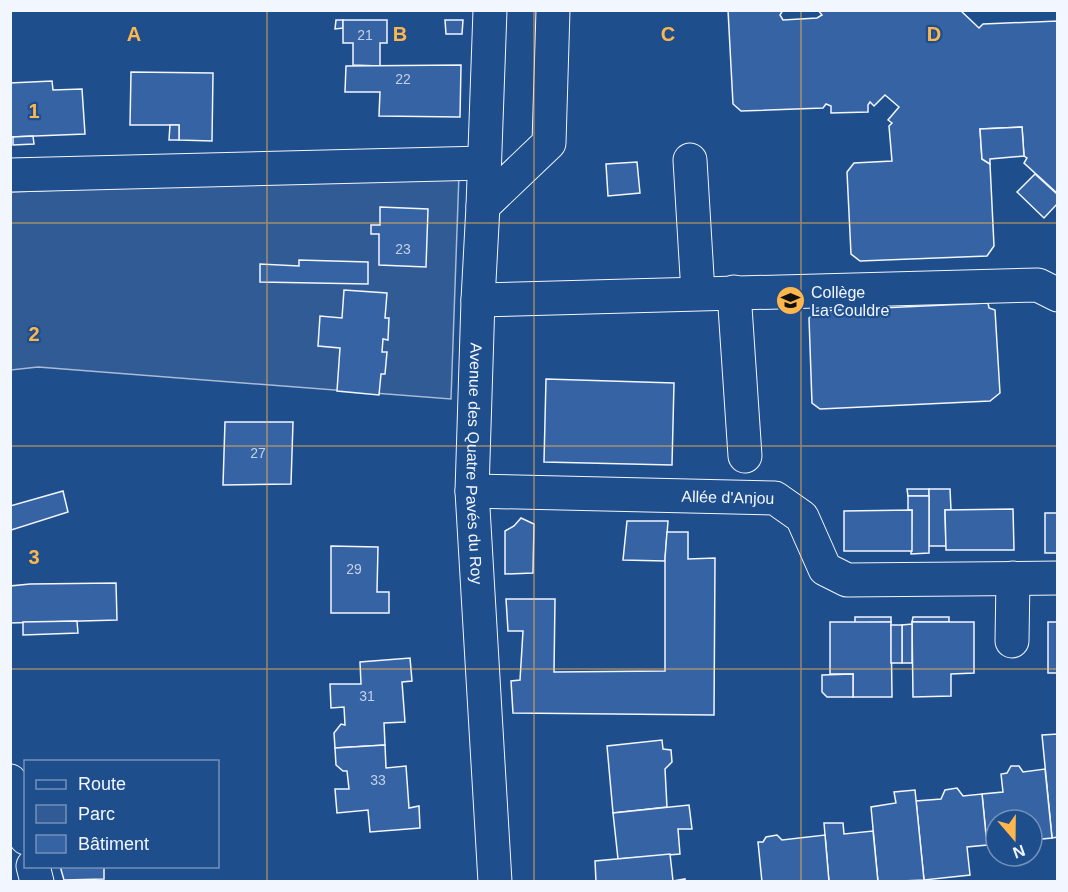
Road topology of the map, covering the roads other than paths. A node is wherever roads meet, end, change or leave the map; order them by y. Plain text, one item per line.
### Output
1 (490, 10) edge
2 (553, 10) edge
3 (690, 160) dead end
4 (484, 163) junction
5 (10, 176) edge
6 (483, 206) junction
7 (734, 292) junction
8 (698, 293) junction
9 (1058, 295) edge
10 (478, 300) junction
11 (745, 456) dead end
12 (472, 491) junction
13 (1013, 578) junction
14 (1058, 578) edge
15 (1012, 640) dead end
16 (10, 781) edge
17 (24, 831) edge
18 (495, 882) edge

1 - 4 street, Avenue des Quatre Pavés du Roy
2 - 6 street
3 - 8 street
4 - 5 street
4 - 6 street, Avenue des Quatre Pavés du Roy
6 - 10 street, Avenue des Quatre Pavés du Roy
7 - 8 street
7 - 9 street
7 - 11 street
8 - 10 street
10 - 12 street, Avenue des Quatre Pavés du Roy
12 - 13 street, Allée d'Anjou
12 - 18 street, Avenue des Quatre Pavés du Roy
13 - 14 street, Allée d'Anjou
13 - 15 street
16 - 17 street

